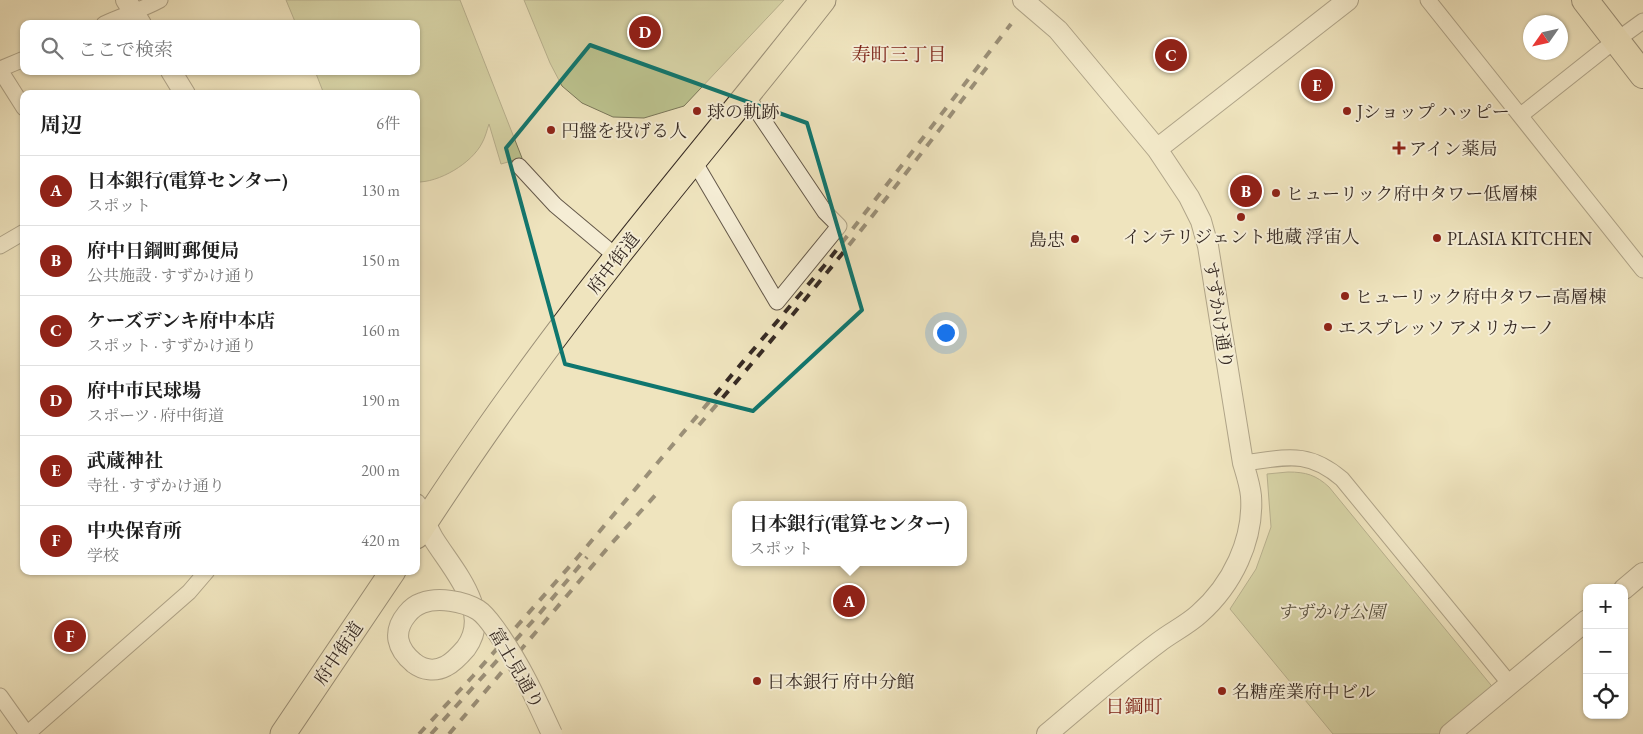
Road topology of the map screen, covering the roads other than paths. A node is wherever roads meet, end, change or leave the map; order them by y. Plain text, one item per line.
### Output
1 (160, 0) edge
2 (823, 0) edge
3 (1023, 0) edge
4 (1348, 0) edge
5 (1428, 0) edge
6 (1585, 0) edge
7 (134, 12) edge
8 (114, 20) edge
9 (1643, 21) edge
10 (1616, 41) junction
11 (20, 61) edge
12 (0, 69) edge
13 (174, 75) edge
14 (1643, 75) edge
15 (183, 90) edge
16 (746, 96) junction
17 (20, 102) edge
18 (1521, 115) junction
19 (1157, 149) junction
20 (694, 161) junction
21 (519, 166) dead end
22 (20, 234) edge
23 (0, 246) edge
24 (617, 257) junction
25 (1643, 270) edge
26 (1243, 463) junction
27 (420, 520) edge
28 (420, 522) edge
29 (1643, 573) edge
30 (204, 575) edge
31 (390, 575) edge
32 (1628, 586) edge
33 (474, 609) edge
34 (474, 609) edge
35 (474, 609) edge
36 (474, 609) edge
37 (1583, 623) edge
38 (1510, 684) junction
39 (0, 696) edge
40 (27, 734) edge
41 (283, 734) edge
42 (552, 734) edge
43 (1047, 734) edge
44 (1450, 734) edge

1 - 7 street
2 - 16 main road, 府中街道
3 - 19 street, すずかけ通り
4 - 19 street
5 - 18 street
6 - 10 highway
7 - 8 street
9 - 10 street
10 - 14 highway
10 - 18 street
11 - 12 street
12 - 17 street
13 - 15 street
16 - 20 main road, 府中街道
16 - 20 street
18 - 25 street
19 - 26 street, すずかけ通り
20 - 24 main road, 府中街道
21 - 24 street
22 - 23 street
24 - 27 main road, 府中街道
26 - 38 street
26 - 43 street, すずかけ通り
28 - 33 street, 富士見通り, bridge
29 - 32 street
30 - 40 street
31 - 41 main road, 府中街道
34 - 35 street, 富士見通り, bridge
36 - 42 street, 富士見通り, bridge
37 - 38 street
38 - 44 street
39 - 40 street

